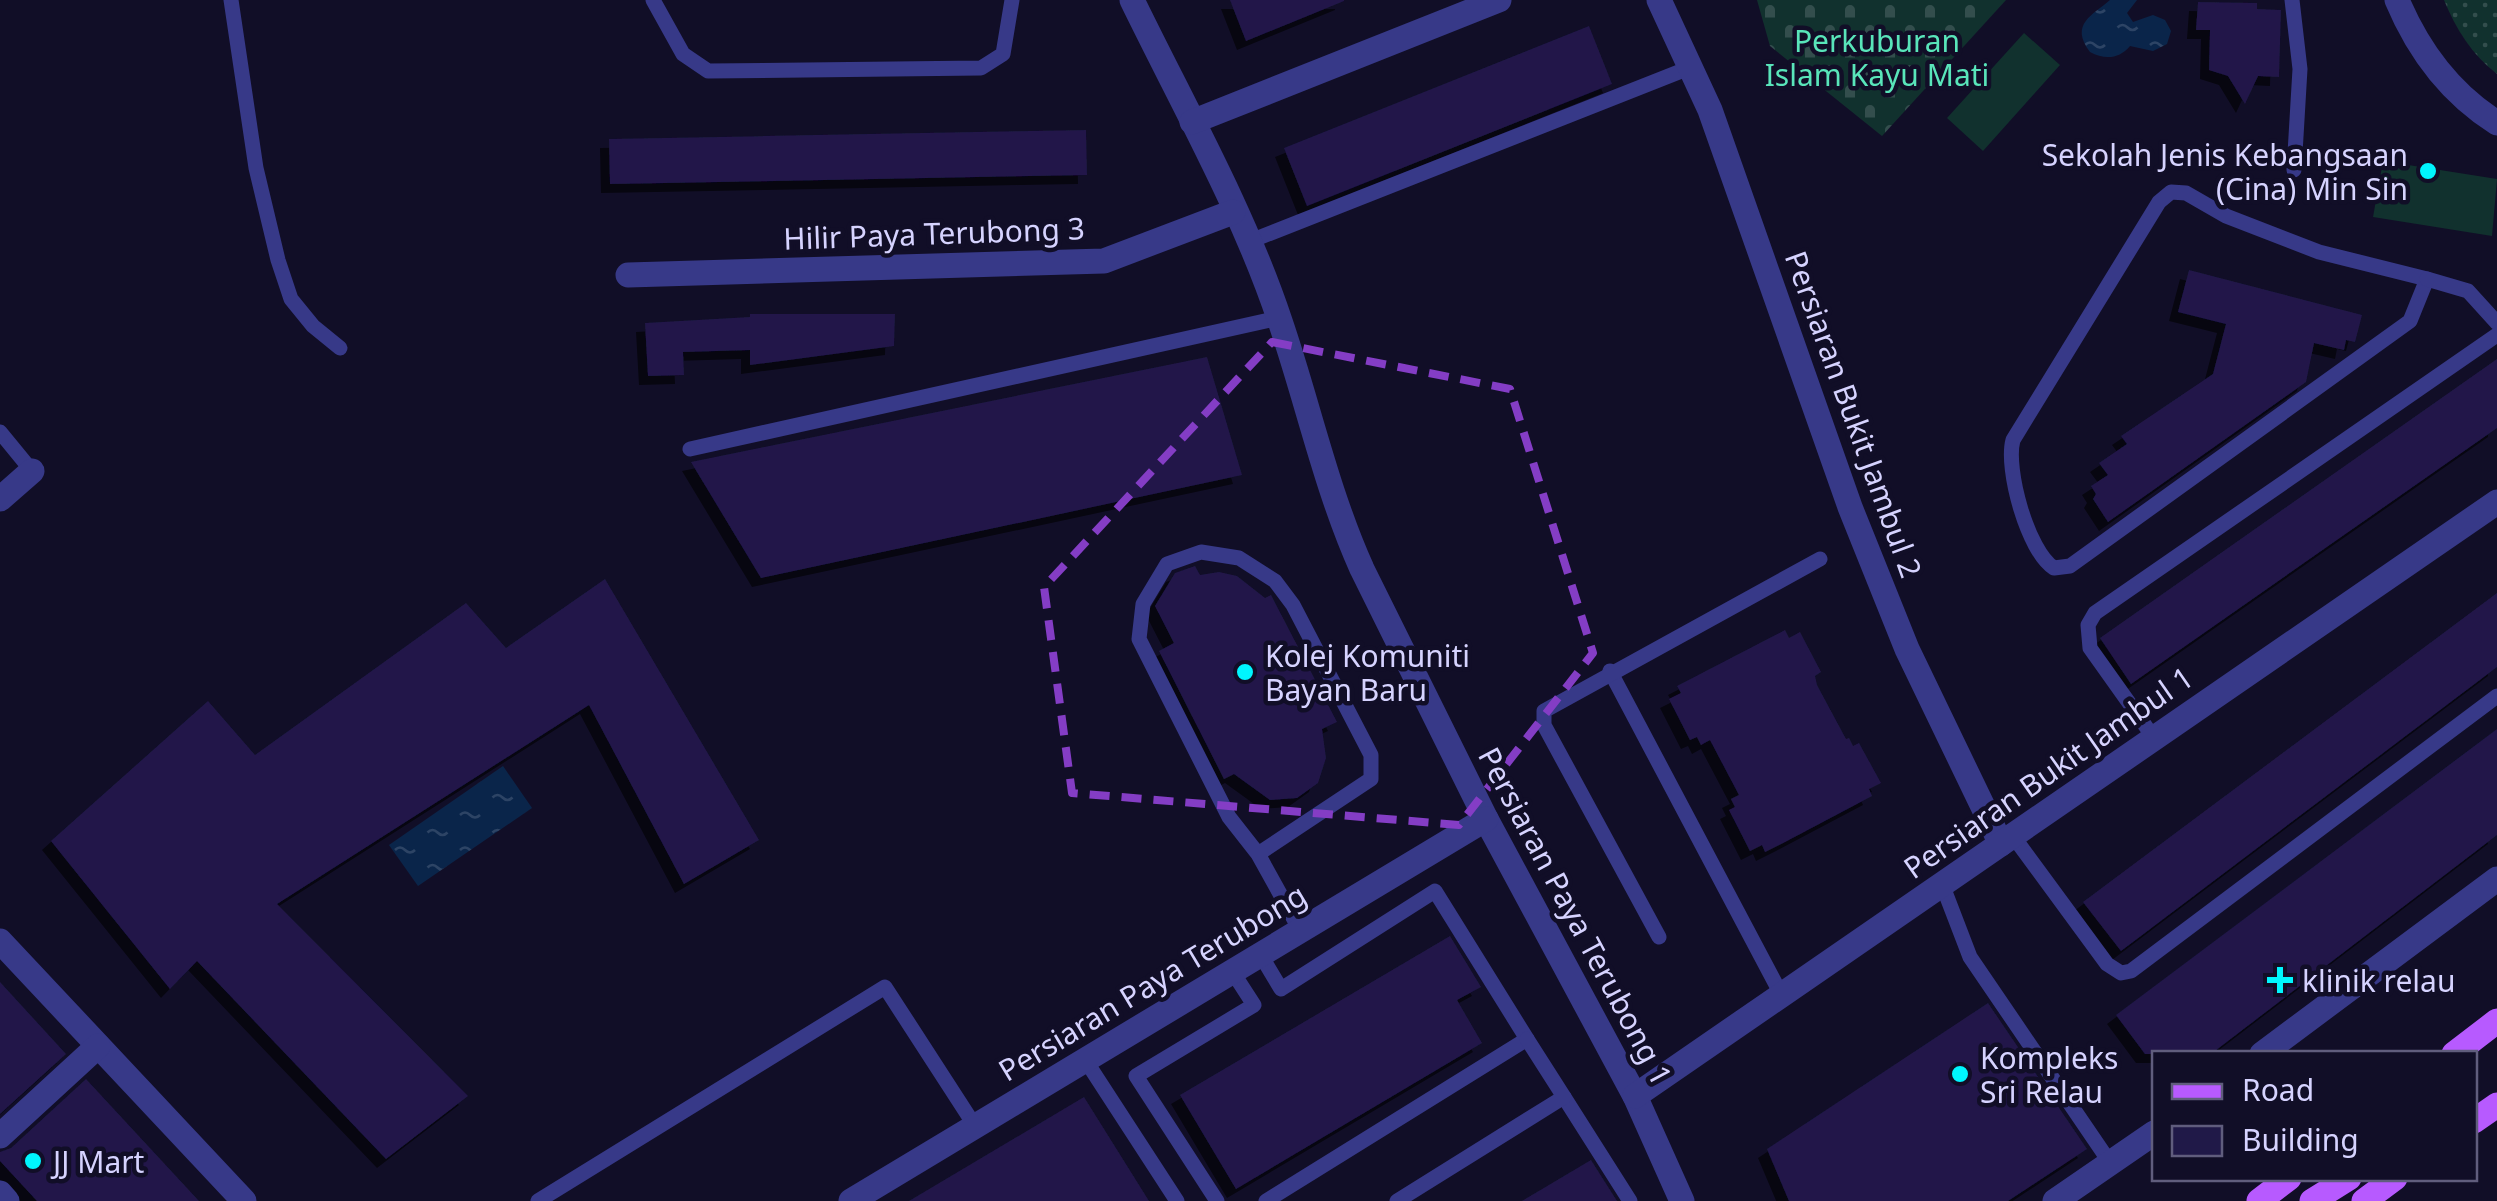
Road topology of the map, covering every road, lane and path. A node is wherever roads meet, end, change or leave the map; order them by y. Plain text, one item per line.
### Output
1 (232, 0) edge
2 (654, 0) edge
3 (1012, 0) edge
4 (1499, 0) edge
5 (1658, 0) edge
6 (2292, 0) edge
7 (2397, 0) edge
8 (1137, 1) edge
9 (1689, 68) junction
10 (1192, 122) junction
11 (2497, 124) edge
12 (2294, 170) dead end
13 (1233, 212) junction
14 (1248, 242) junction
15 (628, 275) dead end
16 (2426, 280) junction
17 (1280, 318) junction
18 (2497, 323) edge
19 (2497, 335) edge
20 (340, 348) dead end
21 (0, 432) edge
22 (690, 448) dead end
23 (32, 471) joint
24 (4, 489) edge
25 (2497, 502) edge
26 (1820, 559) dead end
27 (1610, 671) junction
28 (2497, 696) edge
29 (2154, 738) junction
30 (1486, 819) junction
31 (2007, 840) junction
32 (1258, 854) junction
33 (2497, 880) edge
34 (1942, 884) junction
35 (1300, 930) junction
36 (1659, 937) dead end
37 (0, 941) edge
38 (1260, 954) junction
39 (1232, 972) junction
40 (1781, 994) junction
41 (2497, 1022) edge
42 (1527, 1038) junction
43 (98, 1046) junction
44 (2266, 1051) edge
45 (2458, 1051) edge
46 (1086, 1061) junction
47 (1564, 1096) junction
48 (1635, 1096) junction
49 (2497, 1102) edge
50 (2477, 1119) edge
51 (975, 1126) junction
52 (2152, 1134) edge
53 (0, 1136) edge
54 (2110, 1164) junction
55 (2285, 1181) edge
56 (2343, 1181) edge
57 (2391, 1181) edge
58 (0, 1193) edge
59 (1174, 1196) edge
60 (8, 1201) edge
61 (244, 1201) edge
62 (538, 1201) edge
63 (851, 1201) edge
64 (1155, 1201) edge
65 (1217, 1201) edge
66 (1266, 1201) edge
67 (1396, 1201) edge
68 (1630, 1201) edge
69 (1682, 1201) edge
70 (2055, 1201) edge
71 (2259, 1201) edge
72 (2312, 1201) edge
73 (2364, 1201) edge

1 - 20 lane
2 - 3 lane
4 - 10 street
5 - 9 street, Persiaran Bukit Jambul 2
6 - 12 lane
7 - 11 street
8 - 10 street, Persiaran Paya Terubong 1
9 - 14 lane
9 - 31 street, Persiaran Bukit Jambul 2
10 - 13 street, Persiaran Paya Terubong 1
13 - 14 street, Persiaran Paya Terubong 1
13 - 15 street, Hilir Paya Terubong 3
14 - 17 street, Persiaran Paya Terubong 1
16 - 16 lane
16 - 18 lane
17 - 22 lane
17 - 30 street, Persiaran Paya Terubong 1
19 - 29 lane
21 - 23 lane
23 - 24 street
25 - 29 street, Persiaran Bukit Jambul 1
26 - 27 lane
27 - 36 lane
27 - 40 lane
28 - 31 lane
29 - 31 street, Persiaran Bukit Jambul 1
30 - 35 street, Persiaran Paya Terubong
30 - 48 street, Persiaran Paya Terubong 1
31 - 34 street, Persiaran Bukit Jambul 1
32 - 32 lane
32 - 35 lane
33 - 44 street
34 - 40 street, Persiaran Bukit Jambul 1
34 - 54 lane
35 - 38 street, Persiaran Paya Terubong
37 - 43 street
38 - 39 street, Persiaran Paya Terubong
38 - 42 lane
39 - 46 street, Persiaran Paya Terubong
39 - 65 lane
40 - 48 street, Persiaran Bukit Jambul 1
41 - 45 main road
42 - 47 lane
42 - 66 lane
43 - 53 street
43 - 61 street
46 - 51 street, Persiaran Paya Terubong
46 - 59 lane
47 - 67 lane
47 - 68 lane
48 - 69 street, Persiaran Paya Terubong 1
49 - 50 main road
51 - 62 lane
51 - 63 street, Persiaran Paya Terubong
52 - 54 street
54 - 70 street
55 - 71 main road
56 - 72 main road
57 - 73 main road
58 - 60 street
59 - 64 lane

